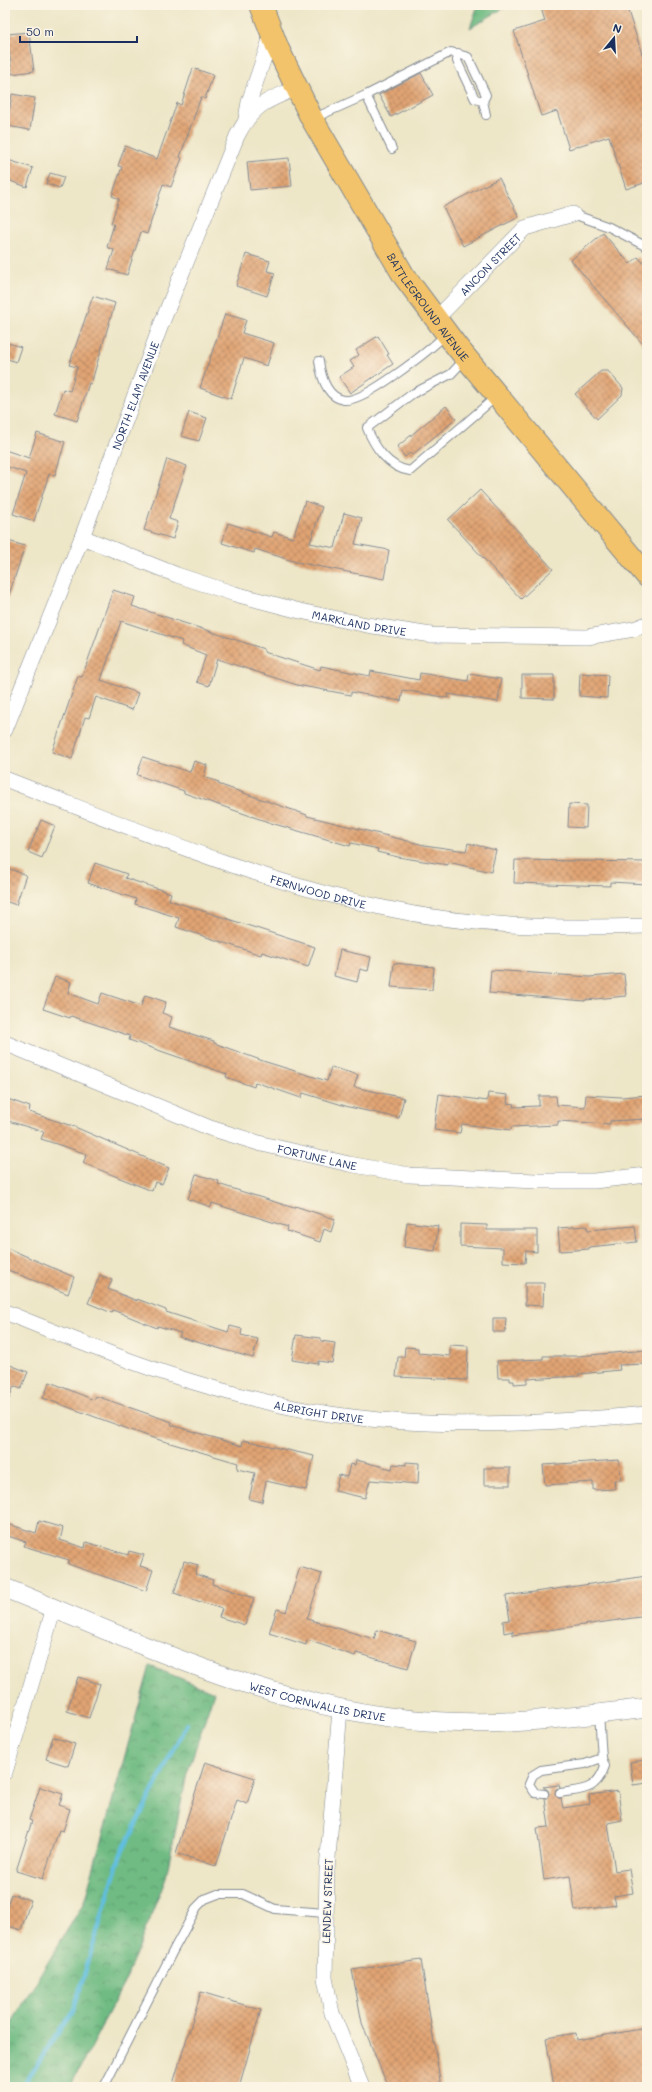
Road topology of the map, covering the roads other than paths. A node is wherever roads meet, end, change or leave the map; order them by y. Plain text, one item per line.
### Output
1 (261, 5) edge
2 (272, 34) junction
3 (458, 53) junction
4 (296, 88) junction
5 (366, 95) junction
6 (483, 101) junction
7 (486, 115) dead end
8 (312, 119) junction
9 (246, 120) junction
10 (392, 149) dead end
11 (573, 214) joint
12 (647, 247) edge
13 (442, 326) junction
14 (466, 358) junction
15 (319, 361) dead end
16 (498, 396) junction
17 (82, 537) junction
18 (647, 576) edge
19 (647, 624) edge
20 (5, 730) edge
21 (5, 779) edge
22 (647, 926) edge
23 (5, 1043) edge
24 (647, 1175) edge
25 (5, 1312) edge
26 (647, 1414) edge
27 (5, 1588) edge
28 (54, 1608) junction
29 (647, 1708) edge
30 (340, 1709) junction
31 (599, 1714) junction
32 (602, 1758) junction
33 (5, 1772) edge
34 (560, 1793) dead end
35 (544, 1794) dead end
36 (325, 1913) junction
37 (104, 2087) edge
38 (362, 2087) edge

1 - 2 main road, BATTLEGROUND AVENUE
2 - 4 main road, BATTLEGROUND AVENUE
2 - 9 street
3 - 5 lane
3 - 6 lane
3 - 6 lane
4 - 8 main road, BATTLEGROUND AVENUE
4 - 9 street, NORTH ELAM AVENUE
5 - 8 lane
5 - 10 lane
6 - 7 lane
8 - 13 main road, BATTLEGROUND AVENUE
9 - 17 street, NORTH ELAM AVENUE
11 - 12 lane
11 - 13 street, ANCON STREET
13 - 14 main road, BATTLEGROUND AVENUE
13 - 15 lane
14 - 16 main road, BATTLEGROUND AVENUE
14 - 16 lane
16 - 18 main road, BATTLEGROUND AVENUE
17 - 19 street, MARKLAND DRIVE
17 - 20 street, NORTH ELAM AVENUE
21 - 22 street, FERNWOOD DRIVE
23 - 24 street, FORTUNE LANE
25 - 26 street, ALBRIGHT DRIVE
27 - 28 street, WEST CORNWALLIS DRIVE
28 - 30 street, WEST CORNWALLIS DRIVE
28 - 33 street
29 - 31 street, WEST CORNWALLIS DRIVE
30 - 31 street, WEST CORNWALLIS DRIVE
30 - 36 street, LENDEW STREET
31 - 32 lane
32 - 34 lane
32 - 35 lane
36 - 37 lane
36 - 38 street, LENDEW STREET

